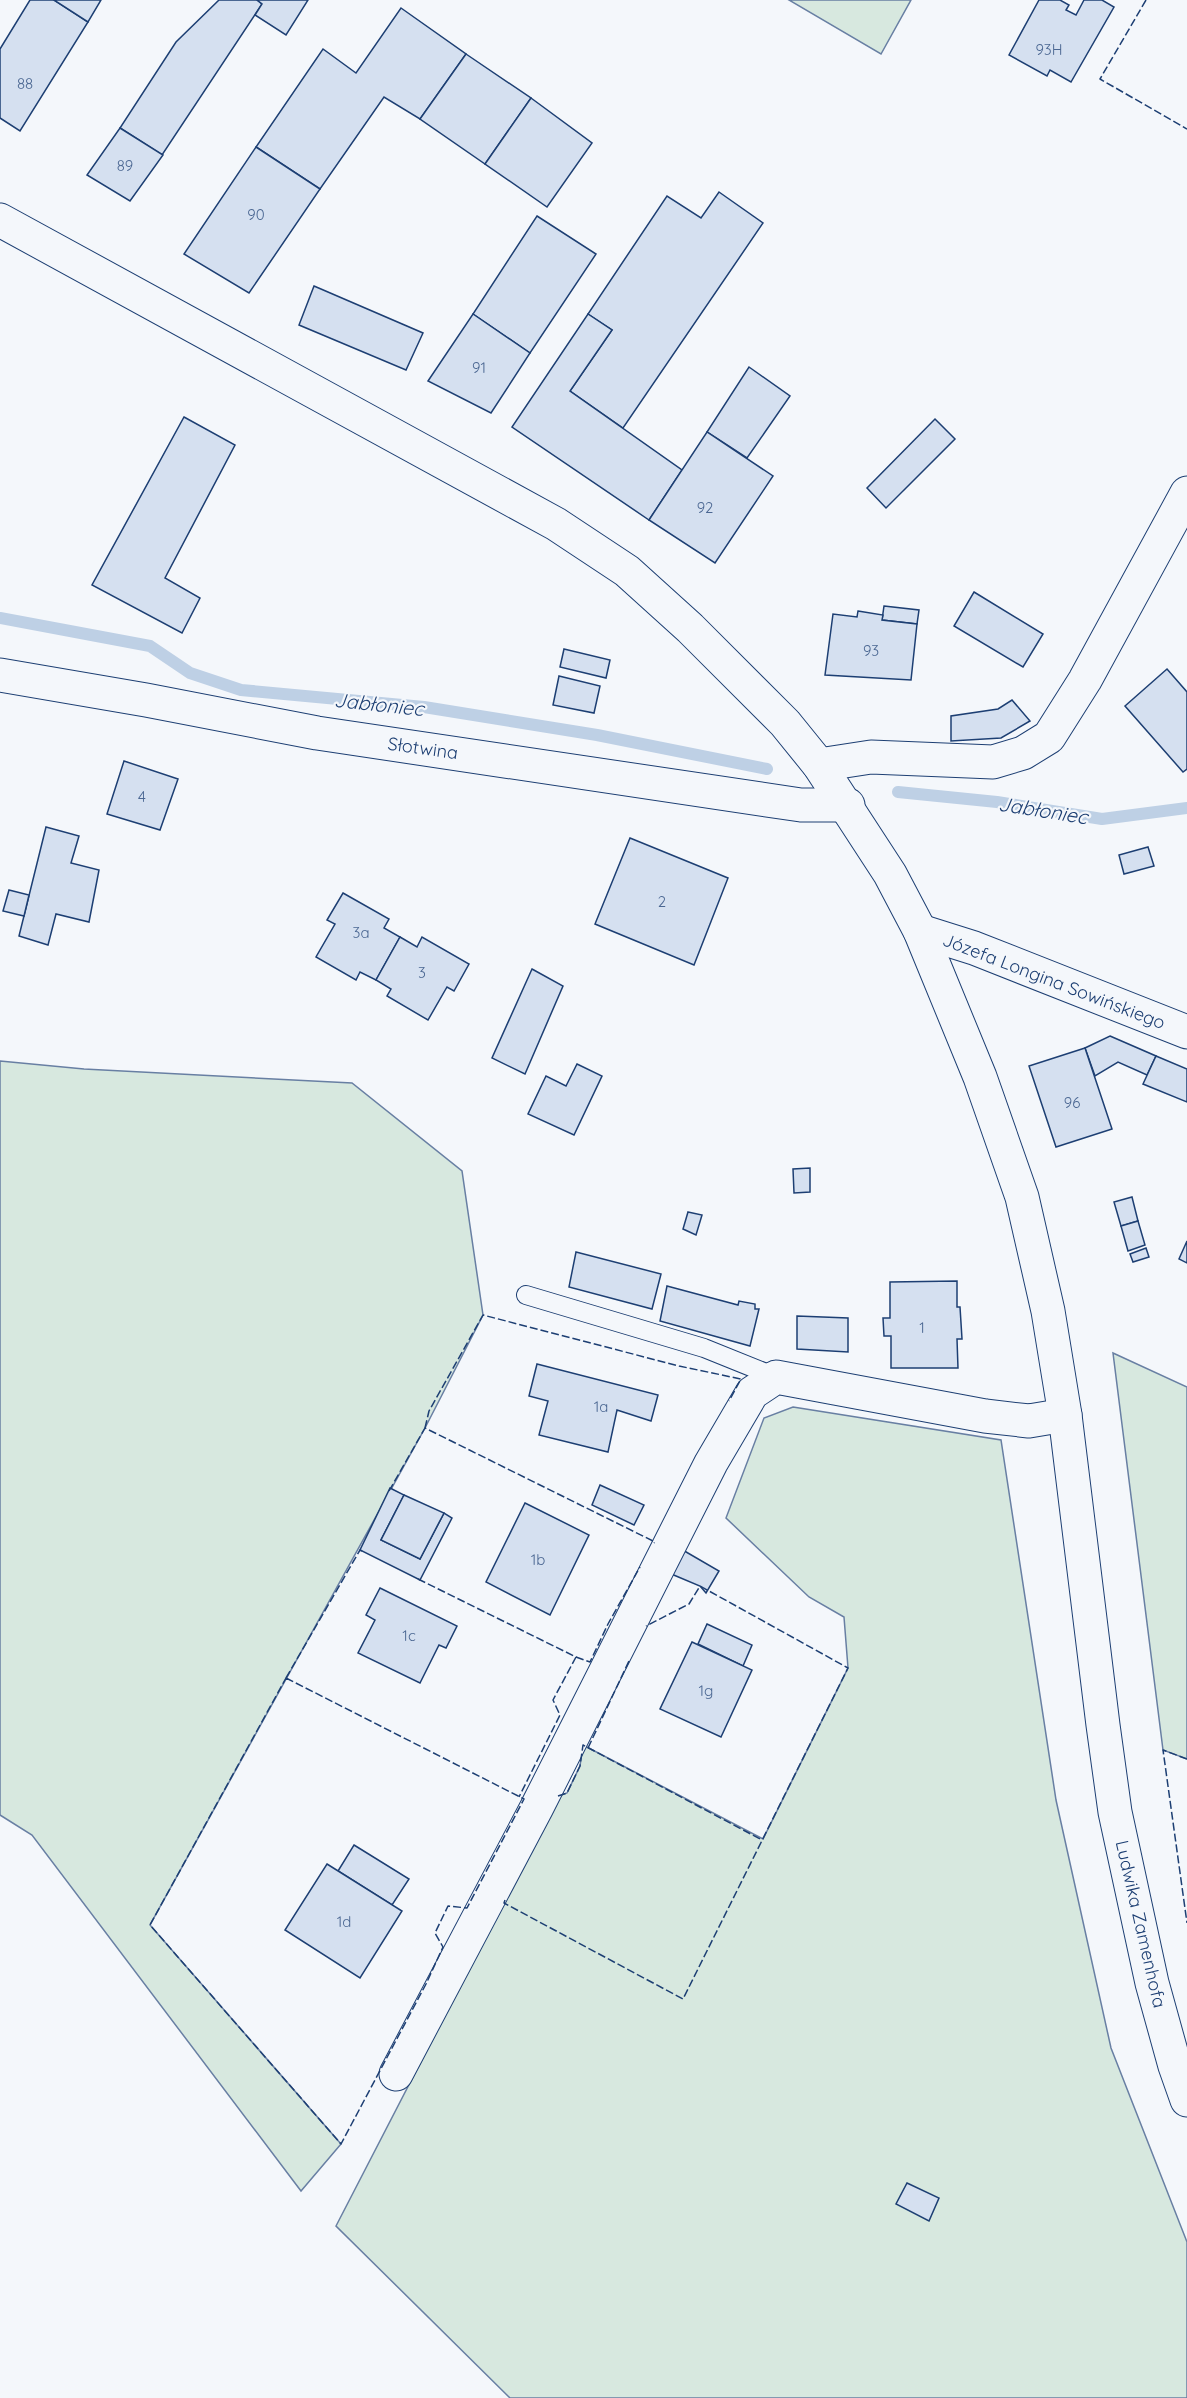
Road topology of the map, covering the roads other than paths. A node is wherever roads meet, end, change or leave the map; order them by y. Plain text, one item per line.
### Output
1 (0, 220) edge
2 (1187, 493) edge
3 (0, 675) edge
4 (819, 765) junction
5 (848, 806) junction
6 (920, 931) junction
7 (1187, 1032) edge
8 (526, 1295) dead end
9 (776, 1377) junction
10 (1065, 1415) junction
11 (396, 2074) dead end
12 (1187, 2100) edge

1 - 4 street, Ludwika Zamenhofa
2 - 4 street
3 - 5 street, Słotwina
4 - 5 street, Ludwika Zamenhofa
5 - 6 street, Ludwika Zamenhofa
6 - 7 street, Józefa Longina Sowińskiego
6 - 10 street, Ludwika Zamenhofa
8 - 9 lane
9 - 10 street
9 - 11 street
10 - 12 street, Ludwika Zamenhofa

